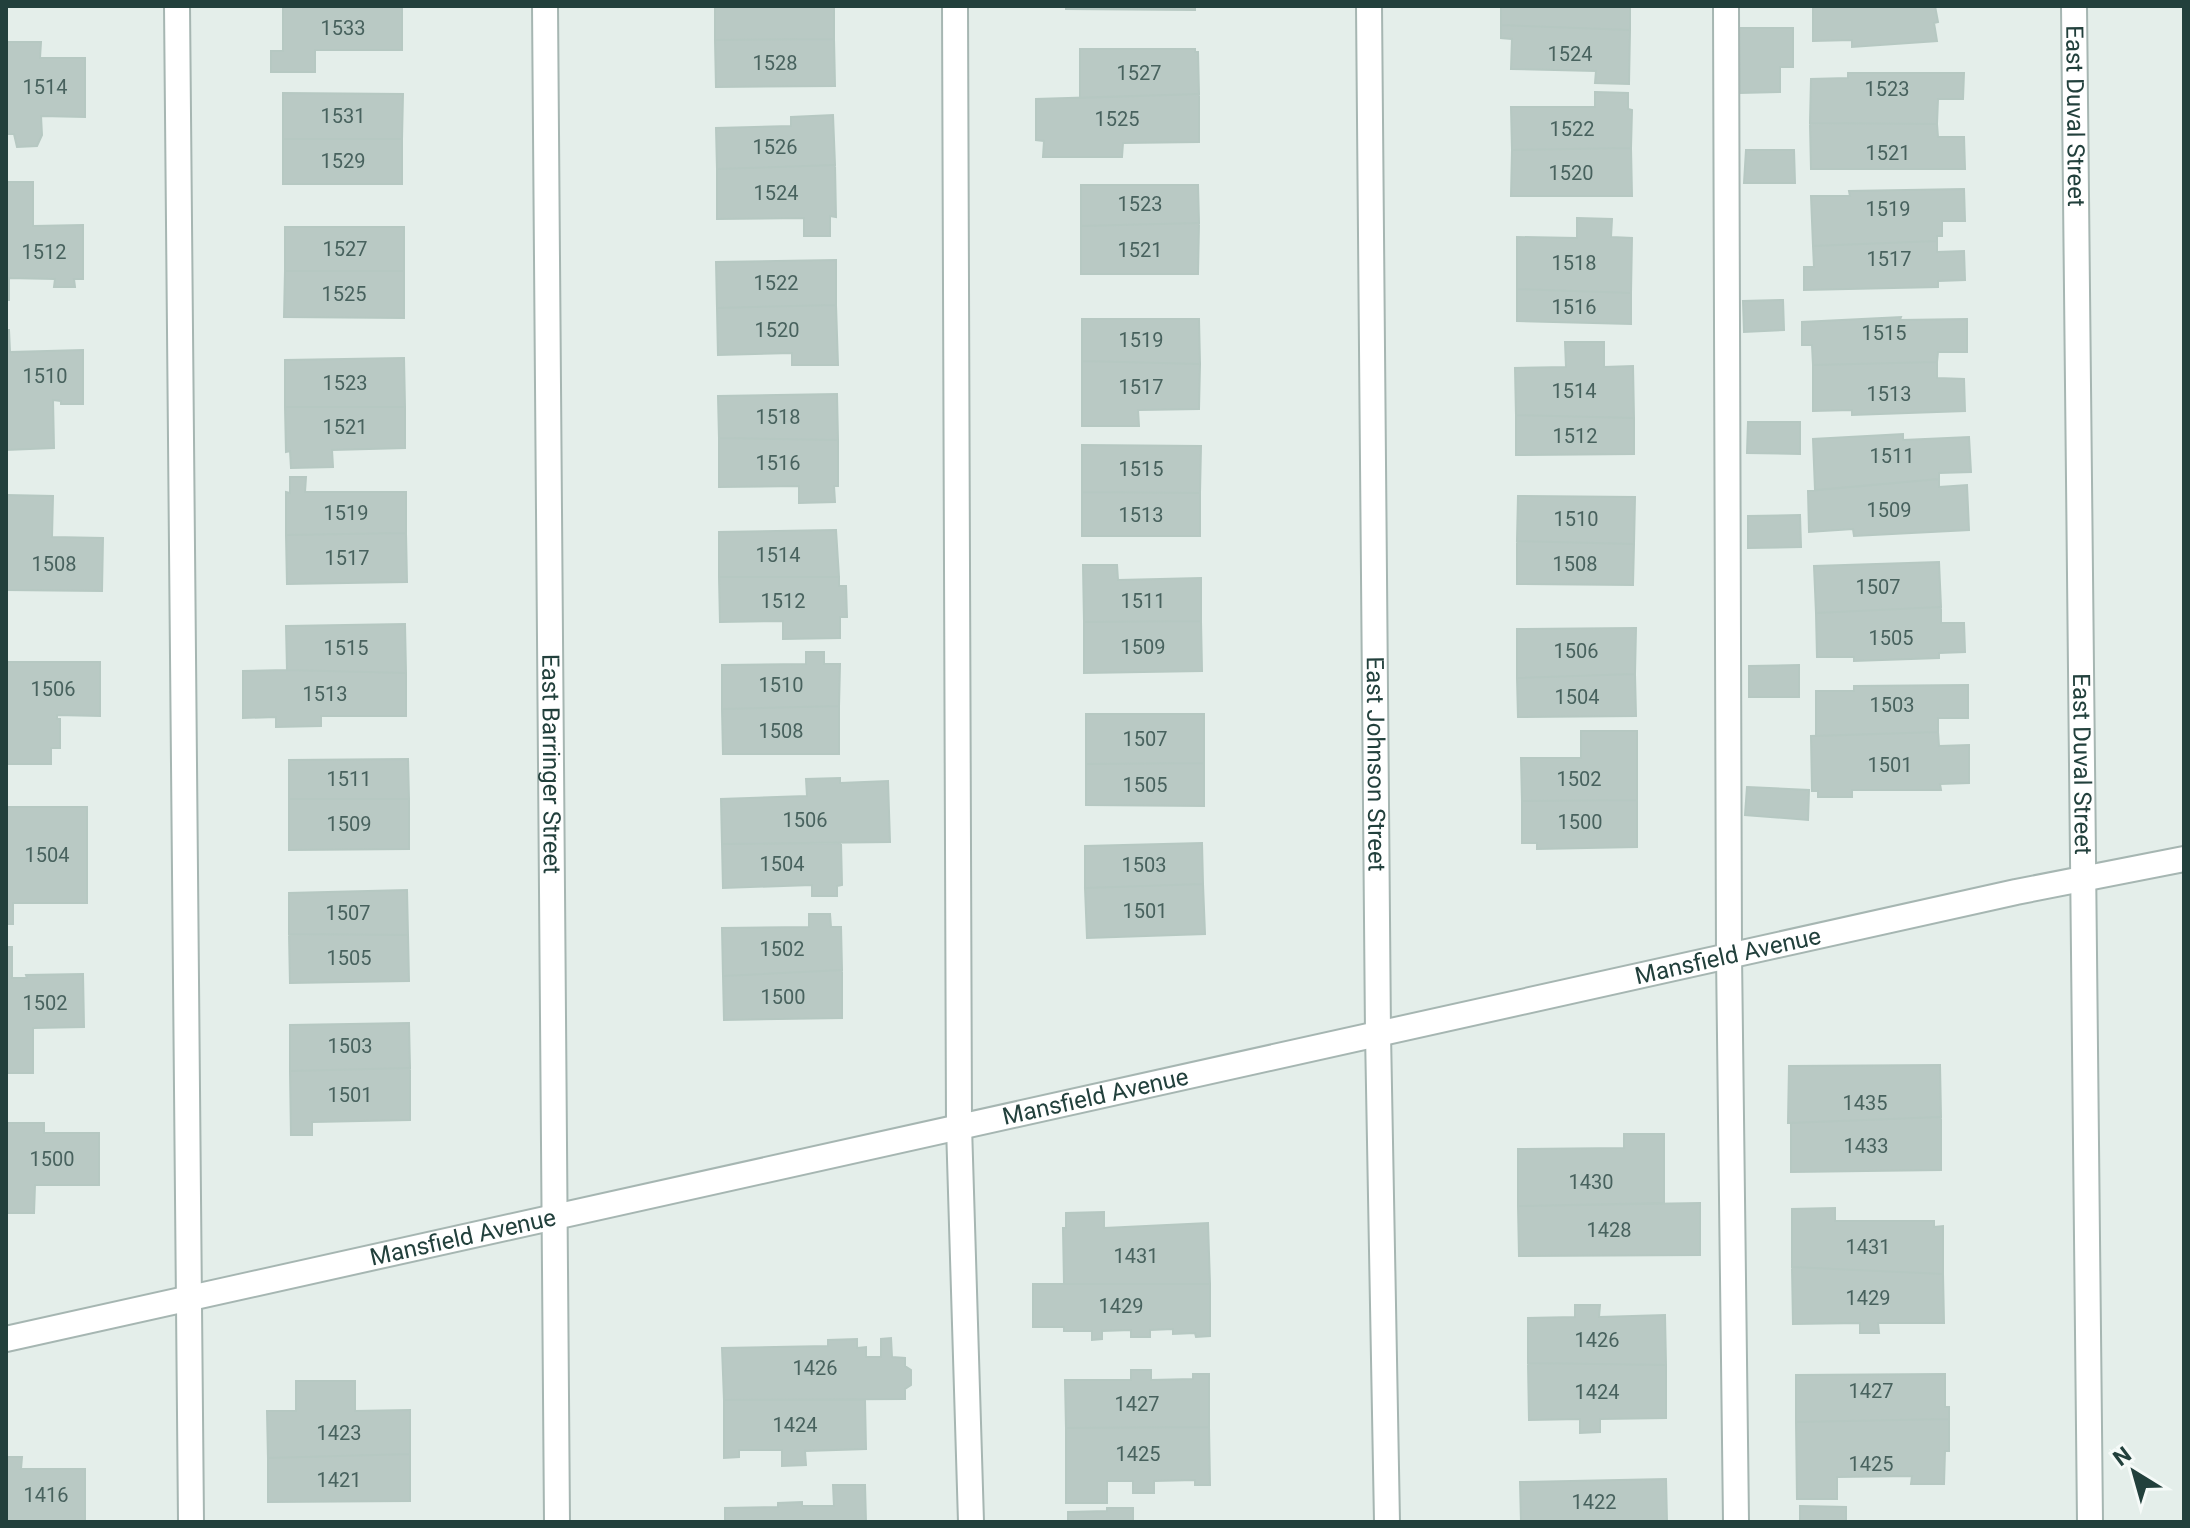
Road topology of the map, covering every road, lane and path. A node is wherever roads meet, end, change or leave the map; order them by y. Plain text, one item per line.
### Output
1 (177, 6) edge
2 (545, 6) edge
3 (955, 6) edge
4 (1369, 6) edge
5 (1726, 6) edge
6 (2074, 6) edge
7 (2184, 859) edge
8 (2082, 878) junction
9 (1729, 955) junction
10 (1378, 1033) junction
11 (959, 1126) junction
12 (555, 1216) junction
13 (188, 1299) junction
14 (6, 1339) edge
15 (191, 1522) edge
16 (557, 1522) edge
17 (971, 1522) edge
18 (1387, 1522) edge
19 (1736, 1522) edge
20 (2090, 1522) edge

1 - 13 street
2 - 12 street, East Barringer Street
3 - 11 street
4 - 10 street, East Johnson Street
5 - 9 street
6 - 8 street, East Duval Street
7 - 8 street, Mansfield Avenue
8 - 9 street, Mansfield Avenue
8 - 20 street, East Duval Street
9 - 10 street, Mansfield Avenue
9 - 19 street
10 - 11 street, Mansfield Avenue
10 - 18 street, East Johnson Street
11 - 12 street, Mansfield Avenue
11 - 17 street
12 - 13 street, Mansfield Avenue
12 - 16 street, East Barringer Street
13 - 14 street, Mansfield Avenue
13 - 15 street

